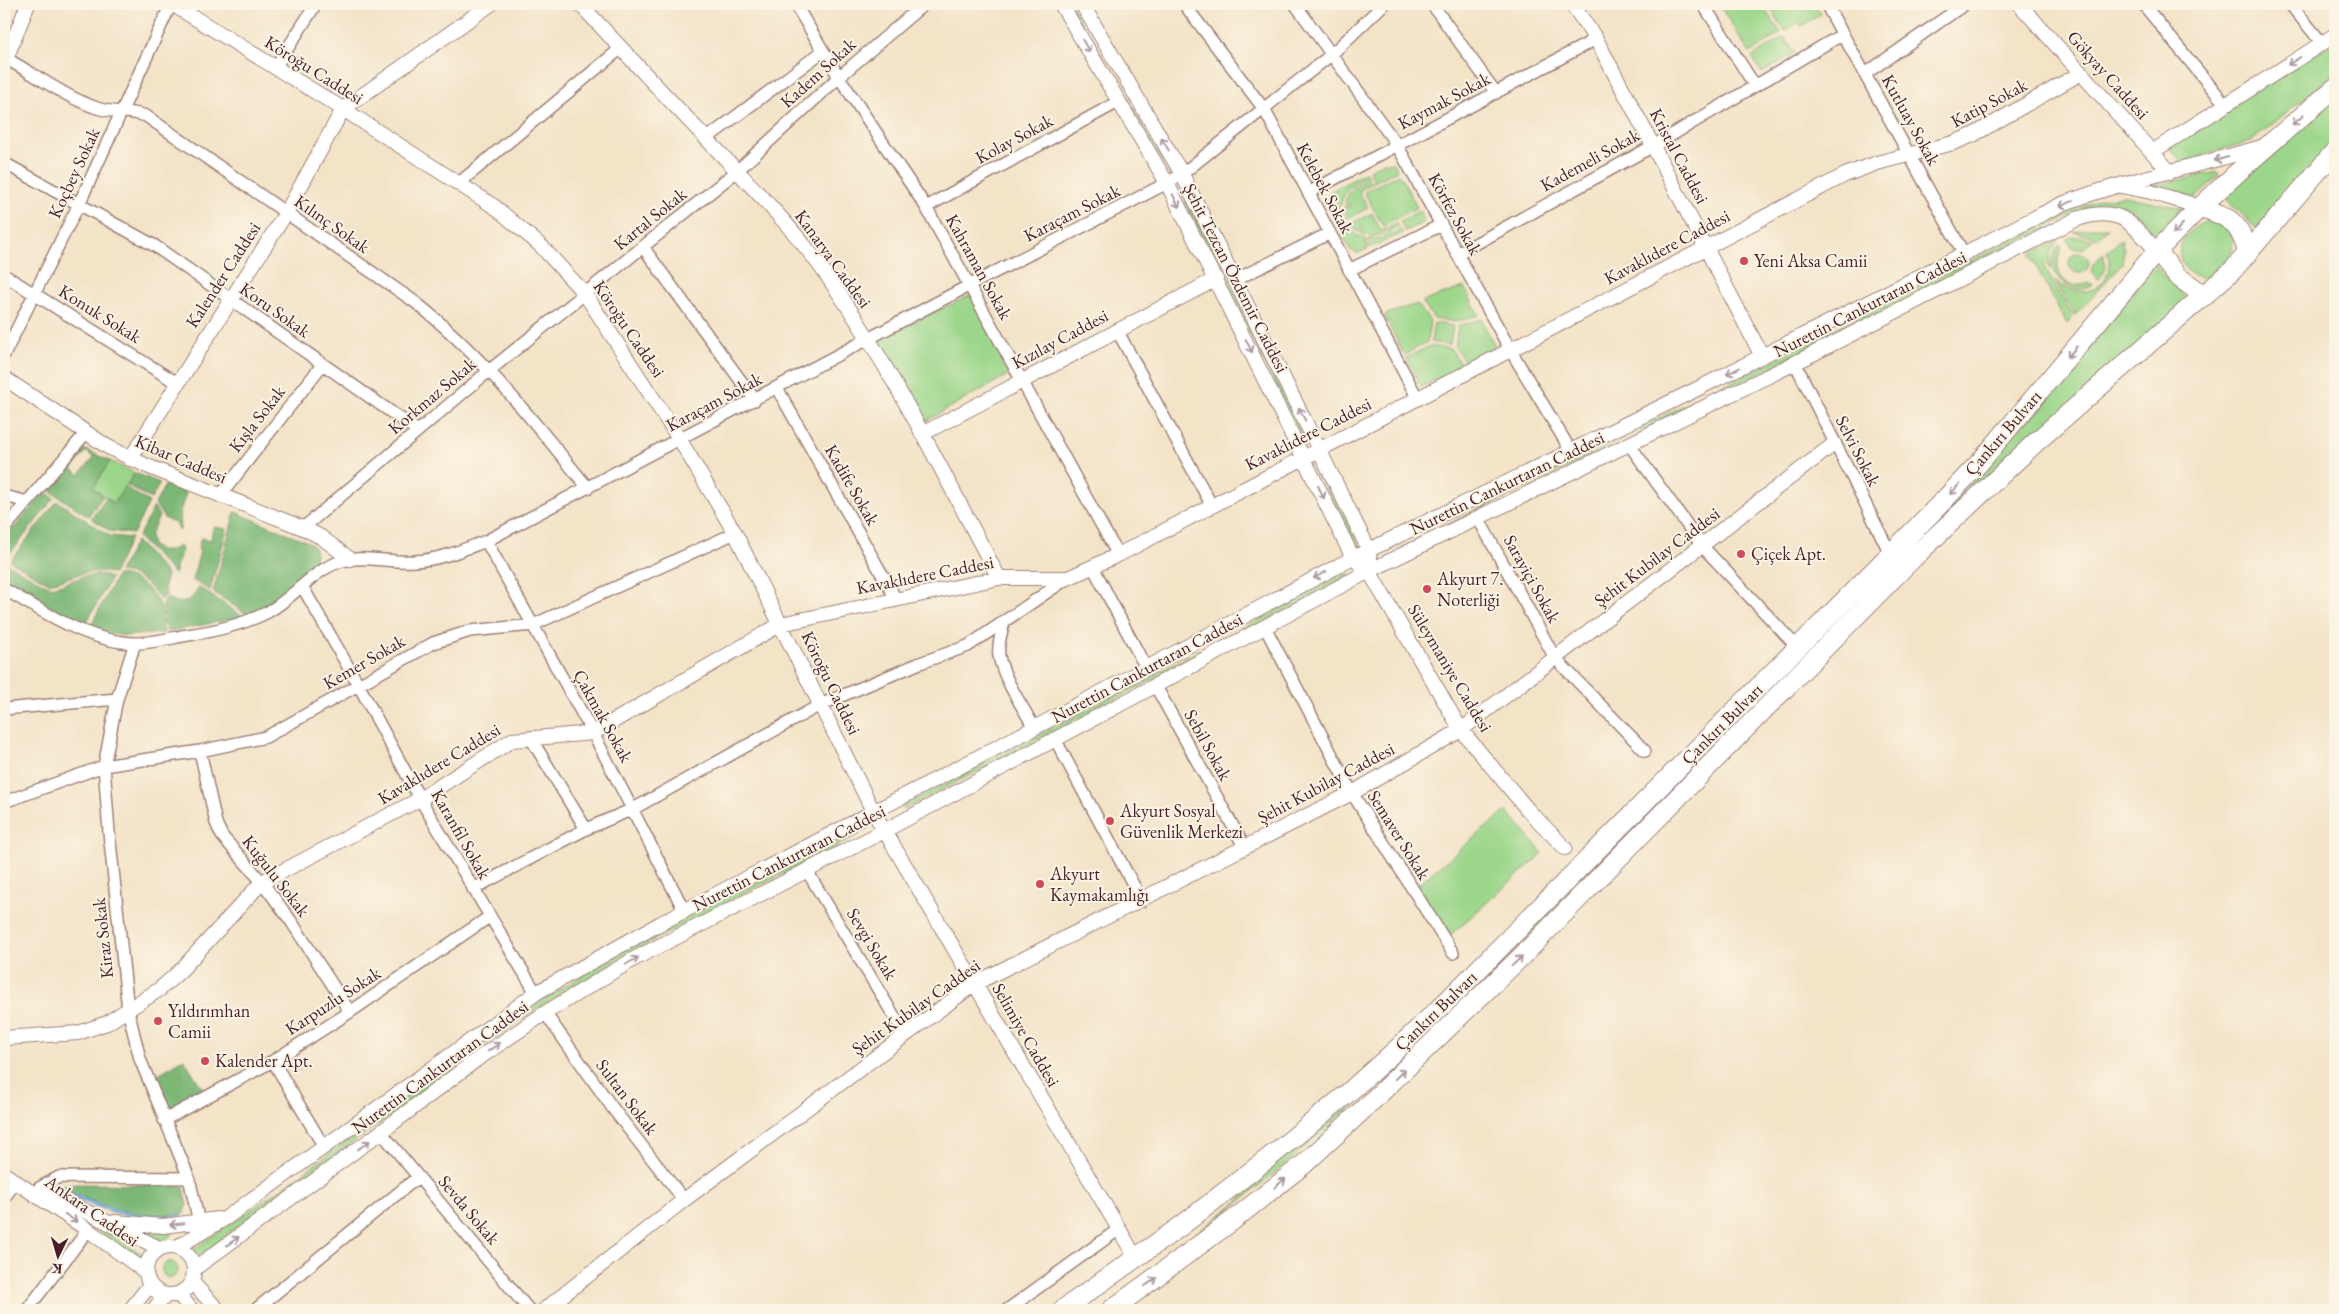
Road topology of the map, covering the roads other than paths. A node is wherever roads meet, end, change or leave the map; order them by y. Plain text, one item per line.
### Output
1 (28, 4) edge
2 (172, 4) edge
3 (316, 4) edge
4 (491, 4) edge
5 (580, 4) edge
6 (795, 4) edge
7 (924, 4) edge
8 (1061, 4) edge
9 (1082, 4) edge
10 (1184, 4) edge
11 (1295, 4) edge
12 (1384, 4) edge
13 (1432, 4) edge
14 (1572, 4) edge
15 (1703, 4) edge
16 (1826, 4) edge
17 (1965, 4) edge
18 (2019, 4) edge
19 (2143, 4) edge
20 (2290, 4) edge
21 (1843, 34) junction
22 (2335, 34) edge
23 (1596, 39) junction
24 (2322, 44) junction
25 (620, 49) junction
26 (823, 50) junction
27 (1332, 54) junction
28 (6, 62) edge
29 (275, 68) junction
30 (2081, 73) junction
31 (1865, 74) junction
32 (839, 77) junction
33 (1755, 86) junction
34 (2335, 88) edge
35 (1496, 93) junction
36 (1118, 102) junction
37 (2225, 104) junction
38 (343, 109) junction
39 (1264, 109) junction
40 (122, 112) junction
41 (706, 139) junction
42 (1397, 145) junction
43 (2268, 145) junction
44 (1653, 146) junction
45 (2335, 151) edge
46 (2152, 152) junction
47 (1910, 154) junction
48 (4, 164) edge
49 (737, 171) junction
50 (2170, 172) junction
51 (1182, 174) junction
52 (1167, 183) junction
53 (458, 184) junction
54 (2114, 185) junction
55 (1308, 193) junction
56 (79, 204) junction
57 (926, 207) junction
58 (2200, 207) junction
59 (286, 213) junction
60 (1441, 225) junction
61 (1330, 233) junction
62 (643, 247) junction
63 (1706, 248) junction
64 (2157, 251) junction
65 (2248, 253) junction
66 (1457, 254) junction
67 (1964, 254) junction
68 (1349, 270) junction
69 (4, 275) edge
70 (1216, 280) junction
71 (1235, 280) junction
72 (970, 285) junction
73 (34, 294) junction
74 (585, 294) junction
75 (2205, 296) junction
76 (230, 300) junction
77 (1117, 330) junction
78 (867, 340) junction
79 (1511, 351) junction
80 (4, 355) edge
81 (1762, 356) junction
82 (1795, 363) junction
83 (322, 364) junction
84 (490, 370) junction
85 (4, 378) edge
86 (1021, 381) junction
87 (177, 383) junction
88 (776, 388) junction
89 (1418, 399) junction
90 (755, 400) junction
91 (418, 431) junction
92 (85, 434) junction
93 (922, 434) junction
94 (680, 440) junction
95 (1629, 444) junction
96 (1834, 444) junction
97 (1319, 450) junction
98 (1571, 451) junction
99 (1304, 457) junction
100 (130, 459) junction
101 (588, 488) junction
102 (4, 496) edge
103 (220, 496) junction
104 (28, 502) junction
105 (1212, 506) junction
106 (1478, 518) junction
107 (303, 528) junction
108 (4, 530) edge
109 (735, 533) junction
110 (486, 541) junction
111 (1703, 546) junction
112 (1369, 550) junction
113 (1890, 553) junction
114 (1118, 556) junction
115 (1353, 558) junction
116 (350, 559) junction
117 (1093, 567) junction
118 (1371, 570) junction
119 (999, 578) junction
120 (1068, 578) junction
121 (302, 586) junction
122 (4, 590) edge
123 (896, 599) junction
124 (1004, 621) junction
125 (781, 624) junction
126 (533, 625) junction
127 (1265, 626) junction
128 (135, 643) junction
129 (1798, 647) junction
130 (1555, 658) junction
131 (1146, 668) junction
132 (358, 684) junction
133 (1156, 685) junction
134 (117, 699) junction
135 (820, 705) junction
136 (4, 709) edge
137 (1034, 728) junction
138 (1461, 730) junction
139 (593, 733) junction
140 (530, 737) junction
141 (1054, 739) junction
142 (200, 751) junction
143 (1645, 752) dead end
144 (104, 766) junction
145 (1352, 793) junction
146 (420, 799) junction
147 (4, 802) edge
148 (633, 809) junction
149 (873, 811) junction
150 (586, 829) junction
151 (884, 831) junction
152 (1245, 848) junction
153 (1565, 848) dead end
154 (807, 871) junction
155 (262, 882) junction
156 (474, 889) junction
157 (1142, 900) junction
158 (684, 910) junction
159 (489, 917) junction
160 (1453, 953) dead end
161 (974, 984) junction
162 (536, 993) junction
163 (128, 1010) junction
164 (350, 1012) junction
165 (544, 1013) junction
166 (906, 1036) junction
167 (4, 1038) edge
168 (273, 1061) junction
169 (164, 1120) junction
170 (381, 1132) junction
171 (324, 1147) junction
172 (418, 1176) junction
173 (10, 1178) edge
174 (189, 1178) junction
175 (39, 1188) junction
176 (4, 1198) edge
177 (684, 1200) junction
178 (99, 1218) junction
179 (226, 1218) junction
180 (199, 1222) junction
181 (1118, 1229) junction
182 (88, 1230) junction
183 (177, 1247) junction
184 (161, 1249) junction
185 (1136, 1258) junction
186 (193, 1275) junction
187 (148, 1278) junction
188 (172, 1294) junction
189 (27, 1310) edge
190 (130, 1310) edge
191 (153, 1310) edge
192 (192, 1310) edge
193 (218, 1310) edge
194 (255, 1310) edge
195 (529, 1310) edge
196 (544, 1310) edge
197 (1007, 1310) edge
198 (1062, 1310) edge
199 (1112, 1310) edge

1 - 28 street
2 - 29 street, Köroğu Caddesi
2 - 40 street, Koçbey Sokak
3 - 29 street
4 - 38 street
5 - 25 street, Kanarya Caddesi
6 - 26 street, Kahraman Sokak
7 - 32 street, Kadem Sokak
8 -> 36 street, Şehit Tezcan Özdemir Caddesi
51 -> 9 street, Şehit Tezcan Özdemir Caddesi
10 - 39 street, Kelebek Sokak
11 - 27 street, Körfez Sokak
12 - 27 street, Karaçam Sokak
13 - 35 street
14 - 23 street, Kristal Caddesi
15 - 33 street
16 - 21 street, Kutluay Sokak
17 - 31 street
18 - 30 street, Gökyay Caddesi
19 - 37 street
20 - 24 street
21 - 31 street, Kutluay Sokak
21 - 33 street, Kademeli Sokak
22 - 24 street
23 - 35 street, Kaymak Sokak
23 - 44 street, Kristal Caddesi
24 -> 37 street
25 - 41 street, Kanarya Caddesi
25 - 53 street
26 - 32 street, Kahraman Sokak
26 - 41 street
27 - 39 street, Karaçam Sokak
27 - 42 street, Körfez Sokak
28 - 40 street, Kılınç Sokak
29 - 38 street, Köroğu Caddesi
30 - 46 street, Gökyay Caddesi
30 - 47 street, Katip Sokak
31 - 47 street, Kutluay Sokak
32 - 49 street, Kadem Sokak
32 - 57 street, Kahraman Sokak
33 - 44 street, Kademeli Sokak
34 -> 43 highway, Çankırı Bulvarı
35 - 42 street, Kaymak Sokak
36 - 52 street, Şehit Tezcan Özdemir Caddesi
36 - 57 street, Kolay Sokak
37 - 46 street
38 - 53 street, Köroğu Caddesi
38 - 59 street, Kalender Caddesi
39 - 51 street, Karaçam Sokak
39 - 55 street, Kelebek Sokak
40 - 56 street, Koçbey Sokak
40 - 59 street, Kılınç Sokak
41 - 49 street, Kanarya Caddesi
42 - 55 street, Kaymak Sokak
42 - 60 street, Körfez Sokak
43 -> 50 street, Nurettin Cankurtaran Caddesi
43 - 58 highway, Çankırı Bulvarı
44 - 63 street, Kristal Caddesi
44 - 66 street, Kademeli Sokak
45 - 65 highway, Çankırı Bulvarı
46 - 50 street, Gökyay Caddesi
47 - 63 street, Kavaklıdere Caddesi
47 - 67 street, Kutluay Sokak
48 - 56 street, Koru Sokak
49 - 62 street, Kartal Sokak
49 - 78 street, Kanarya Caddesi
50 - 54 street, Nurettin Cankurtaran Caddesi
51 - 52 street, Karaçam Sokak
51 - 71 street, Şehit Tezcan Özdemir Caddesi
52 -> 70 street, Şehit Tezcan Özdemir Caddesi
52 - 72 street, Karaçam Sokak
53 - 74 street, Köroğu Caddesi
54 - 58 street
54 -> 67 street, Nurettin Cankurtaran Caddesi
55 - 61 street, Kelebek Sokak
56 - 73 street, Koçbey Sokak
56 - 76 street, Koru Sokak
57 - 72 street, Kahraman Sokak
58 -> 64 highway, Çankırı Bulvarı
58 - 65 highway
59 - 76 street, Kalender Caddesi
59 - 84 street, Kılınç Sokak
60 - 66 street, Körfez Sokak
60 - 68 street
61 - 68 street, Kelebek Sokak
61 - 71 street
62 - 74 street, Kartal Sokak
62 - 90 street
63 - 79 street, Kavaklıdere Caddesi
63 - 81 street, Kristal Caddesi
64 - 75 highway
64 - 82 street, Nurettin Cankurtaran Caddesi
64 -> 113 highway, Çankırı Bulvarı
65 - 75 highway, Çankırı Bulvarı
66 - 79 street, Körfez Sokak
67 - 81 street, Nurettin Cankurtaran Caddesi
68 - 89 street, Kelebek Sokak
69 - 73 street, Konuk Sokak
70 - 77 street, Kızılay Caddesi
70 -> 99 street, Şehit Tezcan Özdemir Caddesi
97 -> 71 street, Şehit Tezcan Özdemir Caddesi
72 - 78 street, Karaçam Sokak
72 - 86 street, Kahraman Sokak
73 - 80 street, Koçbey Sokak
73 - 87 street, Konuk Sokak
74 - 84 street, Korkmaz Sokak
74 - 94 street, Köroğu Caddesi
199 -> 75 highway, Çankırı Bulvarı
76 - 83 street, Koru Sokak
76 - 87 street, Kalender Caddesi
77 - 86 street, Kızılay Caddesi
77 - 105 street
78 - 88 street, Karaçam Sokak
78 - 93 street, Kanarya Caddesi
79 - 89 street, Kavaklıdere Caddesi
79 - 98 street, Körfez Sokak
81 -> 98 street, Nurettin Cankurtaran Caddesi
82 - 95 street, Nurettin Cankurtaran Caddesi
82 - 96 street, Selvi Sokak
83 - 91 street, Koru Sokak
83 - 103 street, Kışla Sokak
84 - 91 street, Korkmaz Sokak
84 - 101 street, Kılınç Sokak
85 - 92 street, Kibar Caddesi
86 - 93 street, Kızılay Caddesi
86 - 114 street, Kahraman Sokak
87 - 100 street, Kalender Caddesi
88 - 90 street, Karaçam Sokak
88 - 123 street, Kadife Sokak
89 - 97 street, Kavaklıdere Caddesi
90 - 94 street, Karaçam Sokak
91 - 107 street, Korkmaz Sokak
92 - 100 street, Kibar Caddesi
92 - 104 street
93 - 119 street, Kanarya Caddesi
94 - 101 street, Karaçam Sokak
94 - 109 street, Köroğu Caddesi
95 - 106 street, Nurettin Cankurtaran Caddesi
95 - 111 street
96 - 111 street, Şehit Kubilay Caddesi
96 - 113 street, Selvi Sokak
97 - 99 street, Kavaklıdere Caddesi
97 - 112 street, Şehit Tezcan Özdemir Caddesi
98 - 112 street, Nurettin Cankurtaran Caddesi
99 - 105 street, Kavaklıdere Caddesi
99 -> 115 street, Şehit Tezcan Özdemir Caddesi
100 - 103 street, Kibar Caddesi
101 - 110 street, Karaçam Sokak
102 - 104 street
103 - 107 street, Kibar Caddesi
104 - 108 street
105 - 114 street, Kavaklıdere Caddesi
106 - 118 street, Nurettin Cankurtaran Caddesi
106 - 130 street, Sarayiçi Sokak
107 - 116 street, Kibar Caddesi
109 - 125 street, Köroğu Caddesi
109 - 126 street, Kemer Sokak
110 - 116 street, Karaçam Sokak
110 - 126 street, Çakmak Sokak
111 - 129 street
111 - 130 street, Şehit Kubilay Caddesi
112 - 115 street, Nurettin Cankurtaran Caddesi
112 - 118 street, Şehit Tezcan Özdemir Caddesi
113 - 129 highway, Çankırı Bulvarı
114 - 117 street, Kavaklıdere Caddesi
115 - 118 street, Şehit Tezcan Özdemir Caddesi
115 -> 131 street, Nurettin Cankurtaran Caddesi
116 - 121 street, Karaçam Sokak
117 - 120 street, Kavaklıdere Caddesi
117 - 131 street
118 - 127 street, Nurettin Cankurtaran Caddesi
118 - 138 street, Süleymaniye Caddesi
119 - 120 street, Kavaklıdere Caddesi
119 - 123 street, Kavaklıdere Caddesi
120 - 124 street
121 - 128 street, Karaçam Sokak
121 - 132 street, Karanfil Sokak
122 - 128 street, Karaçam Sokak
123 - 125 street, Kavaklıdere Caddesi
124 - 135 street
124 - 137 street
125 - 135 street, Köroğu Caddesi
125 - 139 street, Kavaklıdere Caddesi
126 - 132 street, Kemer Sokak
126 - 139 street, Çakmak Sokak
127 - 133 street, Nurettin Cankurtaran Caddesi
127 - 145 street, Semaver Sokak
128 - 134 street, Kiraz Sokak
129 - 185 highway, Çankırı Bulvarı
130 - 138 street, Şehit Kubilay Caddesi
130 - 143 street, Sarayiçi Sokak
131 - 137 street, Nurettin Cankurtaran Caddesi
132 - 142 street, Kemer Sokak
132 - 146 street, Karanfil Sokak
133 - 141 street, Nurettin Cankurtaran Caddesi
133 - 152 street, Sebil Sokak
134 - 136 street
134 - 144 street, Kiraz Sokak
135 - 148 street
135 - 149 street, Köroğu Caddesi
137 - 149 street, Nurettin Cankurtaran Caddesi
138 - 145 street, Şehit Kubilay Caddesi
138 - 153 street, Süleymaniye Caddesi
139 - 140 street, Kavaklıdere Caddesi
139 - 148 street, Çakmak Sokak
140 - 146 street, Kavaklıdere Caddesi
140 - 150 street
141 - 151 street, Nurettin Cankurtaran Caddesi
141 - 157 street
142 - 144 street, Kemer Sokak
142 - 155 street, Kuğulu Sokak
144 - 147 street, Kemer Sokak
144 - 163 street, Kiraz Sokak
145 - 152 street, Şehit Kubilay Caddesi
145 - 160 street, Semaver Sokak
146 - 155 street, Kavaklıdere Caddesi
146 - 156 street, Karanfil Sokak
148 - 150 street
148 - 158 street, Çakmak Sokak
149 - 151 street, Köroğu Caddesi
149 - 158 street, Nurettin Cankurtaran Caddesi
150 - 156 street
151 - 154 street, Nurettin Cankurtaran Caddesi
151 - 161 street, Selimiye Caddesi
152 - 157 street, Şehit Kubilay Caddesi
165 -> 154 street, Nurettin Cankurtaran Caddesi
154 - 166 street, Sevgi Sokak
155 - 163 street, Kavaklıdere Caddesi
155 - 164 street, Kuğulu Sokak
156 - 159 street, Karanfil Sokak
157 - 161 street, Şehit Kubilay Caddesi
158 - 162 street, Nurettin Cankurtaran Caddesi
159 - 162 street, Karanfil Sokak
159 - 164 street, Karpuzlu Sokak
161 - 166 street, Şehit Kubilay Caddesi
161 - 181 street, Selimiye Caddesi
162 - 171 street, Nurettin Cankurtaran Caddesi
163 - 167 street, Kavaklıdere Caddesi
163 - 169 street, Kiraz Sokak
164 - 168 street, Karpuzlu Sokak
170 -> 165 street, Nurettin Cankurtaran Caddesi
165 - 177 street, Sultan Sokak
166 - 177 street, Şehit Kubilay Caddesi
168 - 169 street, Karpuzlu Sokak
168 - 171 street
169 - 174 street, Kiraz Sokak
170 - 172 street, Sevda Sokak
186 -> 170 street, Nurettin Cankurtaran Caddesi
171 - 179 street, Nurettin Cankurtaran Caddesi
172 - 194 street
172 - 195 street, Sevda Sokak
173 - 175 street, Ankara Caddesi
173 - 176 street
173 -> 182 street, Ankara Caddesi
174 - 175 street
174 - 180 street, Kiraz Sokak
175 - 178 street, Ankara Caddesi
177 - 196 street, Şehit Kubilay Caddesi
180 -> 178 street, Ankara Caddesi
178 - 184 street, Ankara Caddesi
179 - 180 street, Ankara Caddesi
179 - 183 street, Nurettin Cankurtaran Caddesi
181 - 185 street, Selimiye Caddesi
181 - 197 street
182 - 187 street, Ankara Caddesi
182 - 189 street
183 - 184 street
183 - 186 street
184 - 187 street
185 - 198 highway, Çankırı Bulvarı
186 - 188 street
186 - 193 street
187 - 188 street
187 - 190 street
188 - 191 street
188 - 192 street

